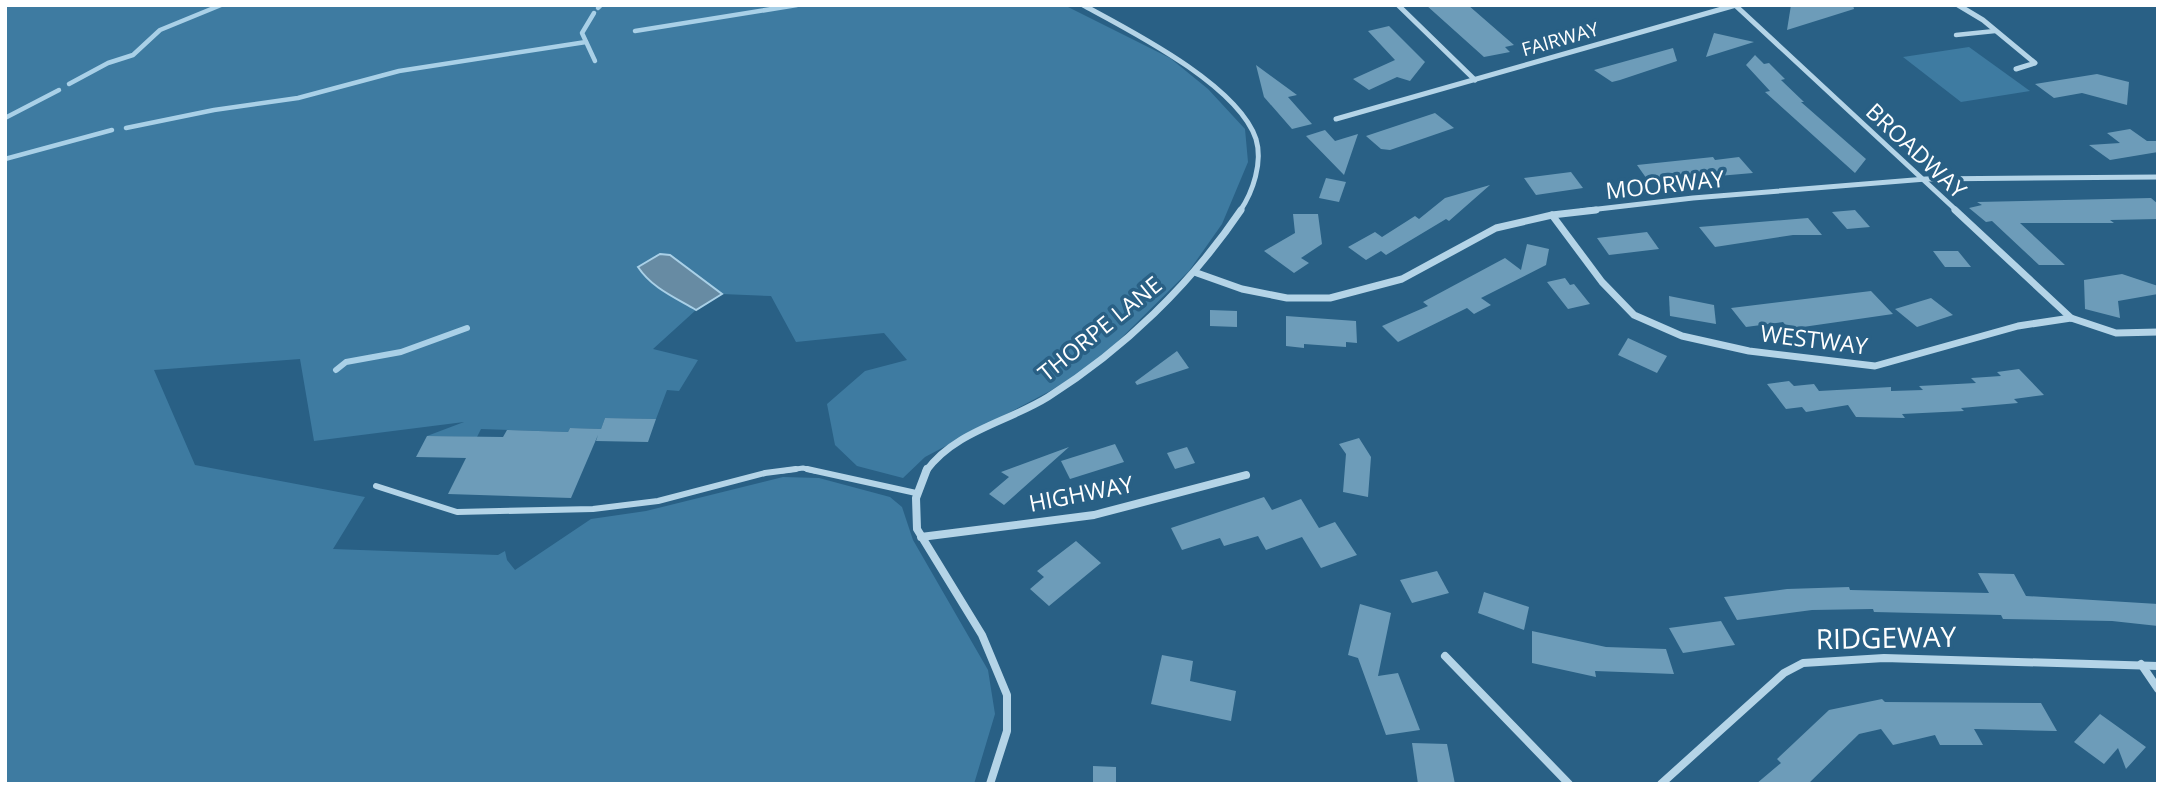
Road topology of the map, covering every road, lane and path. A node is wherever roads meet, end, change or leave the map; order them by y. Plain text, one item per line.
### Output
1 (1083, 5) edge
2 (1398, 5) edge
3 (1958, 5) edge
4 (1737, 6) edge
5 (1995, 32) junction
6 (1956, 35) dead end
7 (2016, 69) dead end
8 (1475, 80) junction
9 (1336, 120) dead end
10 (2158, 177) edge
11 (1919, 179) junction
12 (1552, 215) junction
13 (1197, 273) junction
14 (2071, 318) junction
15 (2158, 332) edge
16 (1246, 475) dead end
17 (376, 486) dead end
18 (916, 493) junction
19 (921, 537) junction
20 (1445, 656) dead end
21 (2141, 664) junction
22 (2158, 666) edge
23 (2158, 689) edge
24 (990, 784) edge
25 (1569, 784) edge
26 (1661, 784) edge

1 - 13 street, THORPE LANE
2 - 8 street
3 - 5 street
4 - 8 street, FAIRWAY
4 - 11 street, BROADWAY
5 - 6 lane
5 - 7 street
8 - 9 street, FAIRWAY
10 - 11 street, MOORWAY
11 - 12 street, MOORWAY
11 - 14 street, BROADWAY
12 - 13 street, MOORWAY
12 - 14 street, WESTWAY
13 - 18 street, THORPE LANE
14 - 15 street
16 - 19 street, HIGHWAY
17 - 18 lane
18 - 19 street
19 - 24 street
20 - 25 street
21 - 22 street, RIDGEWAY
21 - 23 street
21 - 26 street, RIDGEWAY

